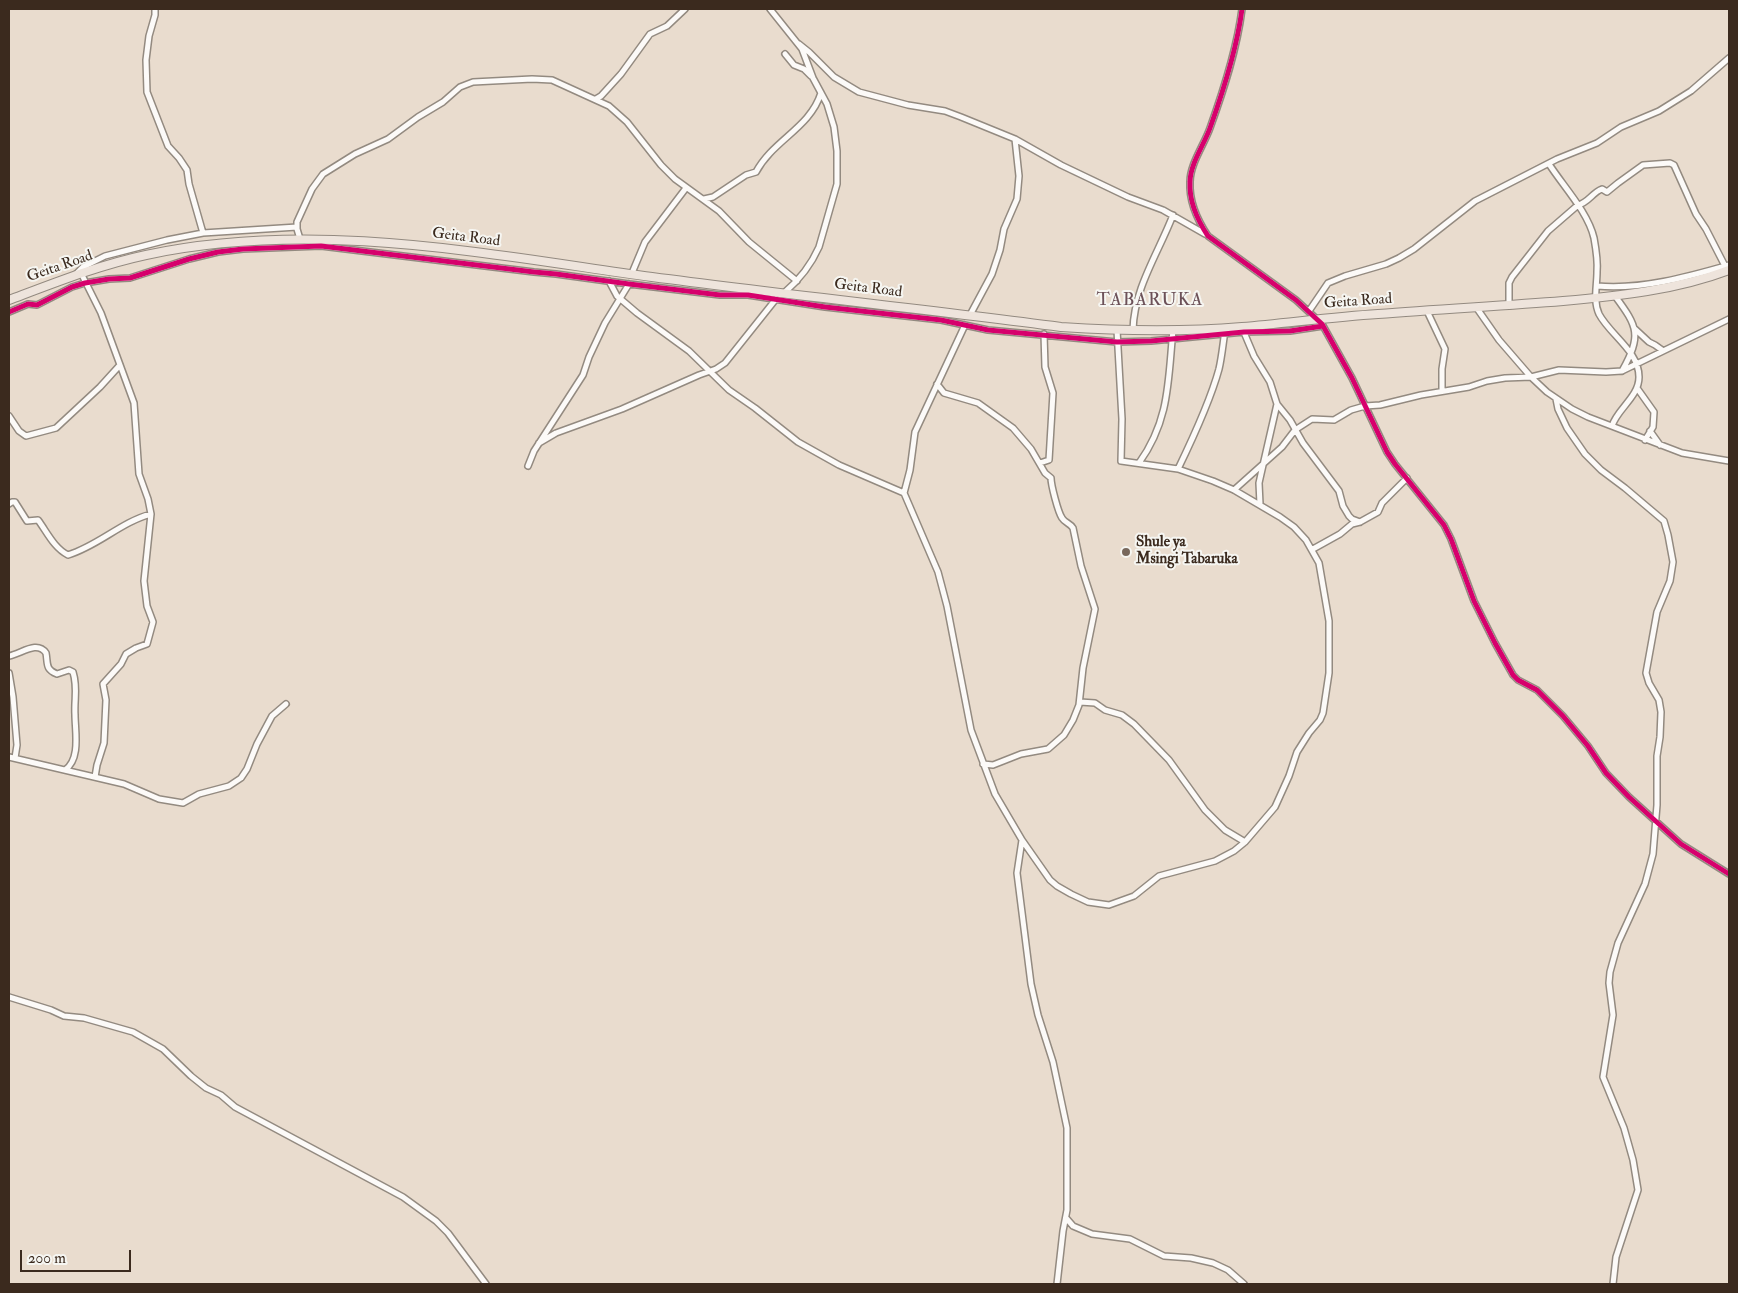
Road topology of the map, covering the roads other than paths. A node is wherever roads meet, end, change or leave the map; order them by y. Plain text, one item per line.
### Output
1 (154, 9) edge
2 (684, 9) edge
3 (770, 9) edge
4 (1242, 9) edge
5 (799, 44) junction
6 (785, 54) dead end
7 (1729, 58) edge
8 (813, 78) junction
9 (821, 93) junction
10 (596, 99) junction
11 (1015, 139) junction
12 (1549, 164) junction
13 (686, 188) junction
14 (704, 199) junction
15 (1578, 205) junction
16 (1173, 215) junction
17 (297, 227) junction
18 (204, 233) junction
19 (1208, 236) junction
20 (300, 239) junction
21 (1728, 269) edge
22 (632, 273) junction
23 (78, 274) junction
24 (608, 281) junction
25 (797, 281) junction
26 (85, 283) junction
27 (629, 284) junction
28 (1597, 286) junction
29 (785, 292) junction
30 (1615, 296) junction
31 (620, 298) junction
32 (1596, 298) junction
33 (776, 299) junction
34 (9, 300) edge
35 (1509, 306) junction
36 (1476, 307) junction
37 (1309, 311) junction
38 (1427, 311) junction
39 (9, 312) edge
40 (970, 315) junction
41 (1318, 319) junction
42 (1729, 319) edge
43 (965, 325) junction
44 (1323, 326) junction
45 (1243, 329) junction
46 (1635, 329) junction
47 (1117, 330) junction
48 (1133, 330) junction
49 (1174, 330) junction
50 (1225, 330) junction
51 (1044, 334) junction
52 (1172, 339) junction
53 (1117, 342) junction
54 (1662, 350) junction
55 (1630, 354) junction
56 (1636, 364) junction
57 (120, 365) junction
58 (709, 371) junction
59 (1622, 371) junction
60 (1531, 377) junction
61 (937, 384) junction
62 (1637, 388) junction
63 (1442, 391) junction
64 (1556, 399) junction
65 (1277, 404) junction
66 (1365, 406) junction
67 (9, 416) edge
68 (1612, 426) junction
69 (1295, 430) junction
70 (1650, 431) junction
71 (1645, 440) junction
72 (539, 443) junction
73 (1660, 445) junction
74 (1729, 460) edge
75 (1040, 463) junction
76 (1139, 463) junction
77 (1264, 463) junction
78 (528, 466) dead end
79 (1178, 469) junction
80 (1406, 478) junction
81 (1234, 490) junction
82 (904, 493) junction
83 (9, 504) edge
84 (1260, 504) junction
85 (151, 514) junction
86 (1360, 522) junction
87 (1313, 549) junction
88 (9, 656) edge
89 (9, 674) edge
90 (1080, 702) junction
91 (286, 704) dead end
92 (12, 757) edge
93 (983, 764) junction
94 (65, 770) junction
95 (95, 778) junction
96 (1656, 820) junction
97 (1022, 840) junction
98 (1245, 842) junction
99 (1729, 874) edge
100 (9, 997) edge
101 (1066, 1218) junction
102 (486, 1284) edge
103 (1058, 1284) edge
104 (1244, 1284) edge
105 (1613, 1284) edge

1 - 18 street
2 - 10 street
3 - 5 street
4 - 19 street
5 - 8 street
5 - 11 street
6 - 8 street
7 - 12 street
8 - 9 street
9 - 14 street
9 - 25 street
10 - 13 street
10 - 17 street
11 - 16 street
11 - 40 street
12 - 15 street
12 - 37 street
13 - 14 street
13 - 22 street
14 - 25 street
15 - 21 street
15 - 28 street
15 - 35 street
16 - 19 street
16 - 48 street
17 - 18 street
17 - 20 street
18 - 23 street
19 - 37 street
20 - 22 highway, Geita Road
20 - 23 highway, Geita Road
21 - 28 street
21 - 30 highway, Geita Road
22 - 29 highway, Geita Road
23 - 26 street
23 - 34 highway, Geita Road
24 - 26 street
24 - 27 street
24 - 31 street
25 - 29 street
26 - 39 street
26 - 57 street
27 - 31 street
27 - 33 street
28 - 32 street
29 - 40 highway, Geita Road
30 - 32 highway, Geita Road
30 - 46 street
31 - 58 street
31 - 72 street
32 - 35 highway, Geita Road
32 - 55 street
33 - 43 street
33 - 58 street
35 - 36 highway, Geita Road
36 - 38 highway, Geita Road
36 - 60 street
37 - 41 street
38 - 41 highway, Geita Road
38 - 63 street
40 - 47 highway, Geita Road
41 - 44 street
41 - 45 highway, Geita Road
42 - 54 street
43 - 51 street
43 - 61 street
44 - 45 street
44 - 66 street
45 - 50 highway, Geita Road
45 - 65 street
46 - 54 street
46 - 55 street
47 - 48 highway, Geita Road
47 - 53 street
48 - 49 highway, Geita Road
49 - 50 highway, Geita Road
49 - 52 street
50 - 52 street
50 - 79 street
51 - 53 street
51 - 75 street
52 - 53 street
52 - 76 street
53 - 76 street
54 - 56 street
55 - 56 street
55 - 59 street
56 - 59 street
56 - 62 street
57 - 67 street
57 - 85 street
58 - 72 street
58 - 82 street
59 - 60 street
60 - 63 street
60 - 64 street
61 - 75 street
61 - 82 street
62 - 68 street
62 - 70 street
63 - 66 street
64 - 68 street
64 - 96 street
65 - 69 street
65 - 77 street
66 - 69 street
66 - 80 street
68 - 71 street
69 - 77 street
69 - 86 street
70 - 71 street
70 - 73 street
71 - 73 street
72 - 78 street
73 - 74 street
75 - 90 street
76 - 79 street
77 - 81 street
77 - 84 street
79 - 81 street
80 - 86 street
80 - 96 street
81 - 84 street
82 - 93 street
83 - 85 street
84 - 87 street
85 - 95 street
86 - 87 street
87 - 98 street
88 - 94 street
89 - 92 street
90 - 93 street
90 - 98 street
91 - 95 street
92 - 94 street
93 - 97 street
94 - 95 street
96 - 99 street
96 - 105 street
97 - 98 street
97 - 101 street
100 - 102 street
101 - 103 street
101 - 104 street

